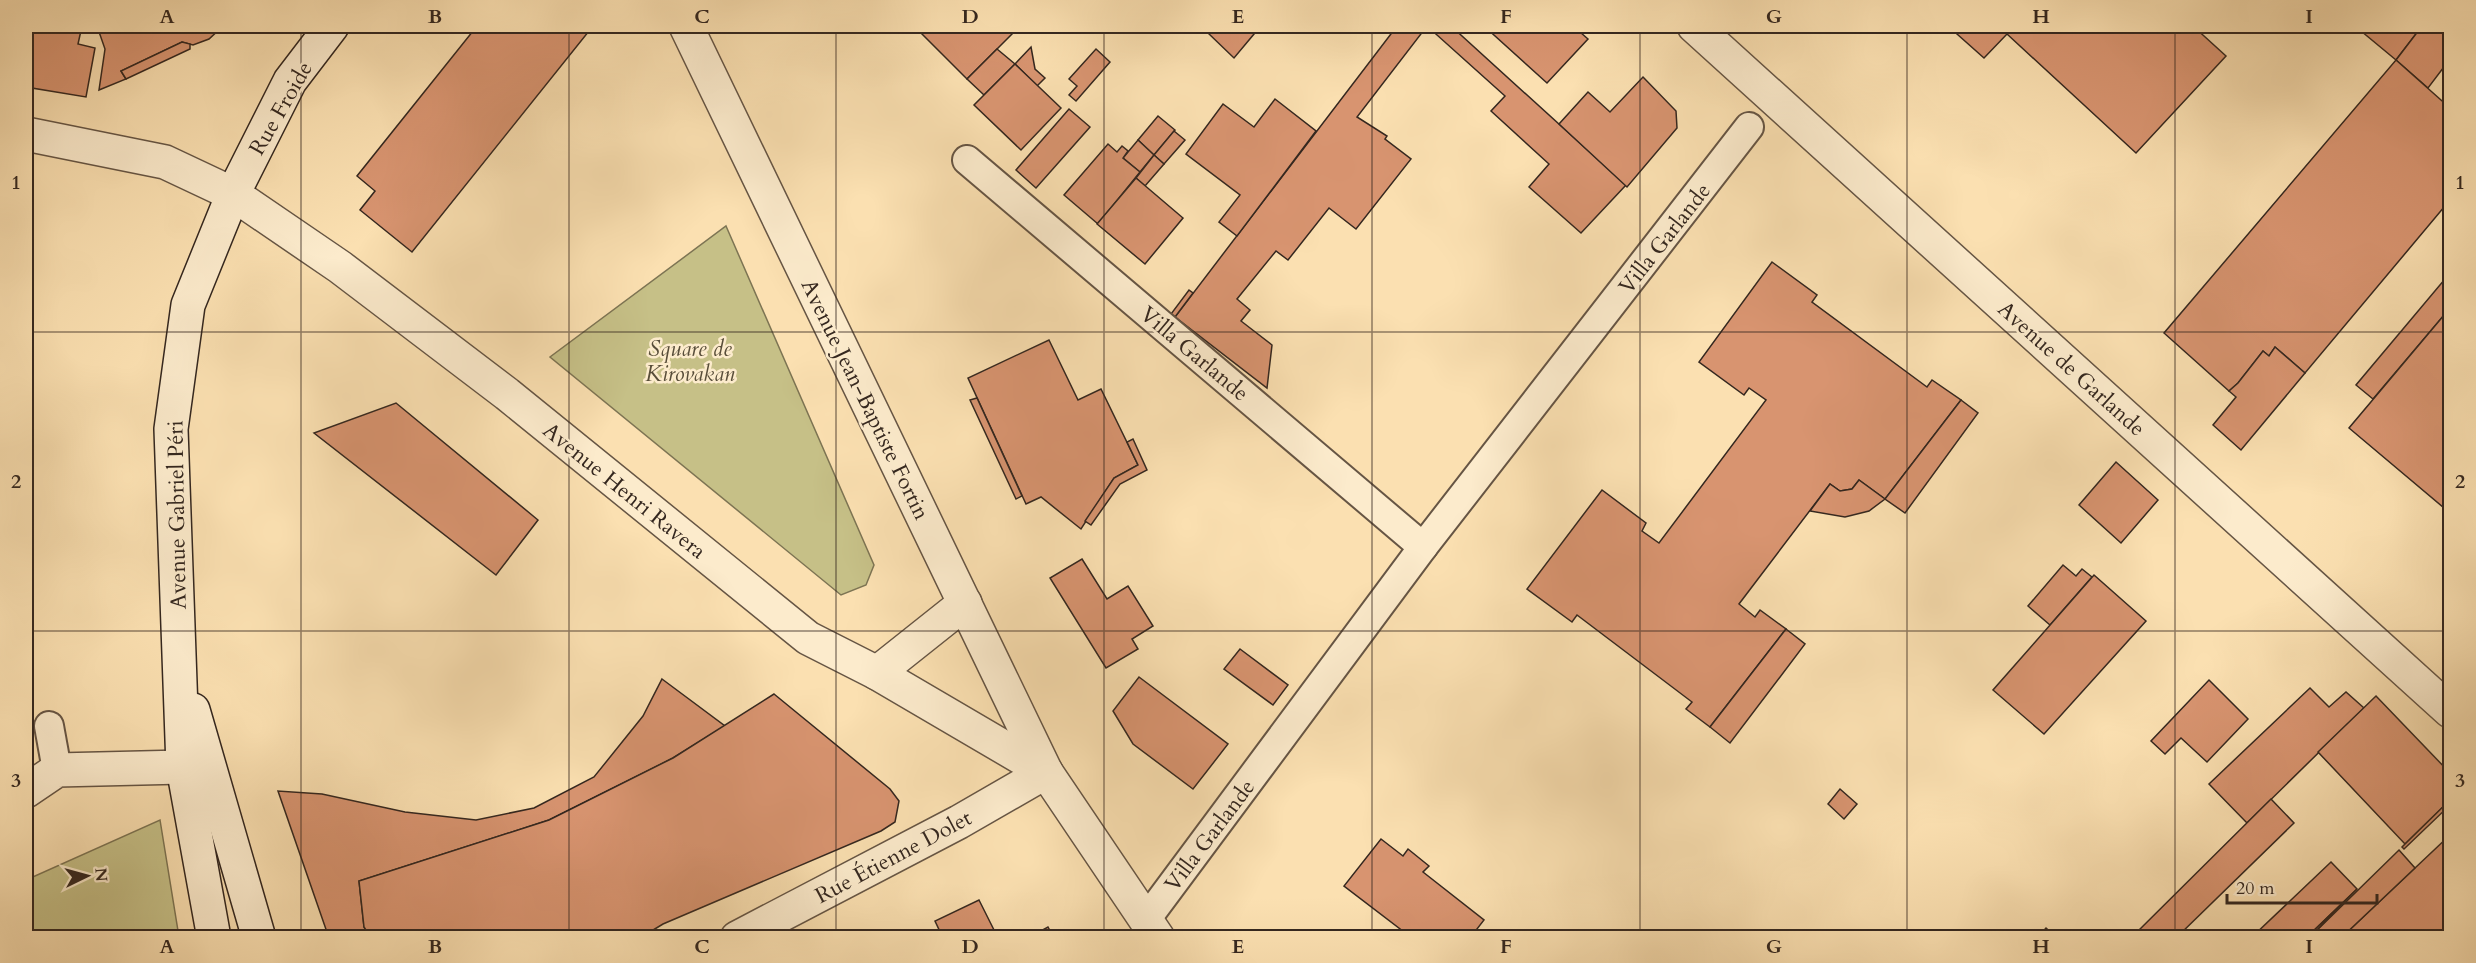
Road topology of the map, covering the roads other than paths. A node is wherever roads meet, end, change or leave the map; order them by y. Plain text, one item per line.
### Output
1 (332, 26) edge
2 (686, 26) edge
3 (1694, 26) edge
4 (1749, 128) dead end
5 (26, 134) edge
6 (967, 160) dead end
7 (232, 195) junction
8 (1423, 547) junction
9 (965, 603) junction
10 (180, 665) junction
11 (877, 673) junction
12 (2451, 711) edge
13 (49, 726) dead end
14 (183, 766) junction
15 (57, 770) junction
16 (1046, 772) junction
17 (26, 790) edge
18 (1152, 929) edge
19 (214, 938) edge
20 (259, 938) edge
21 (737, 938) edge

1 - 7 street, Rue Froide
2 - 9 street, Avenue Jean-Baptiste Fortin
3 - 12 street, Avenue de Garlande
4 - 8 lane, Villa Garlande
5 - 7 street, Avenue Henri Ravera
6 - 8 lane, Villa Garlande
7 - 10 street, Avenue Gabriel Péri
7 - 11 street, Avenue Henri Ravera
8 - 18 lane, Villa Garlande
9 - 11 street
9 - 16 street, Avenue Jean-Baptiste Fortin
10 - 14 street, Avenue Gabriel Péri
10 - 20 street, Avenue Gabriel Péri
11 - 16 street, Avenue Henri Ravera
13 - 15 lane
14 - 15 street
14 - 19 street, Avenue Gabriel Péri
15 - 17 street
16 - 18 street, Avenue Henri Ravera
16 - 21 street, Rue Étienne Dolet

